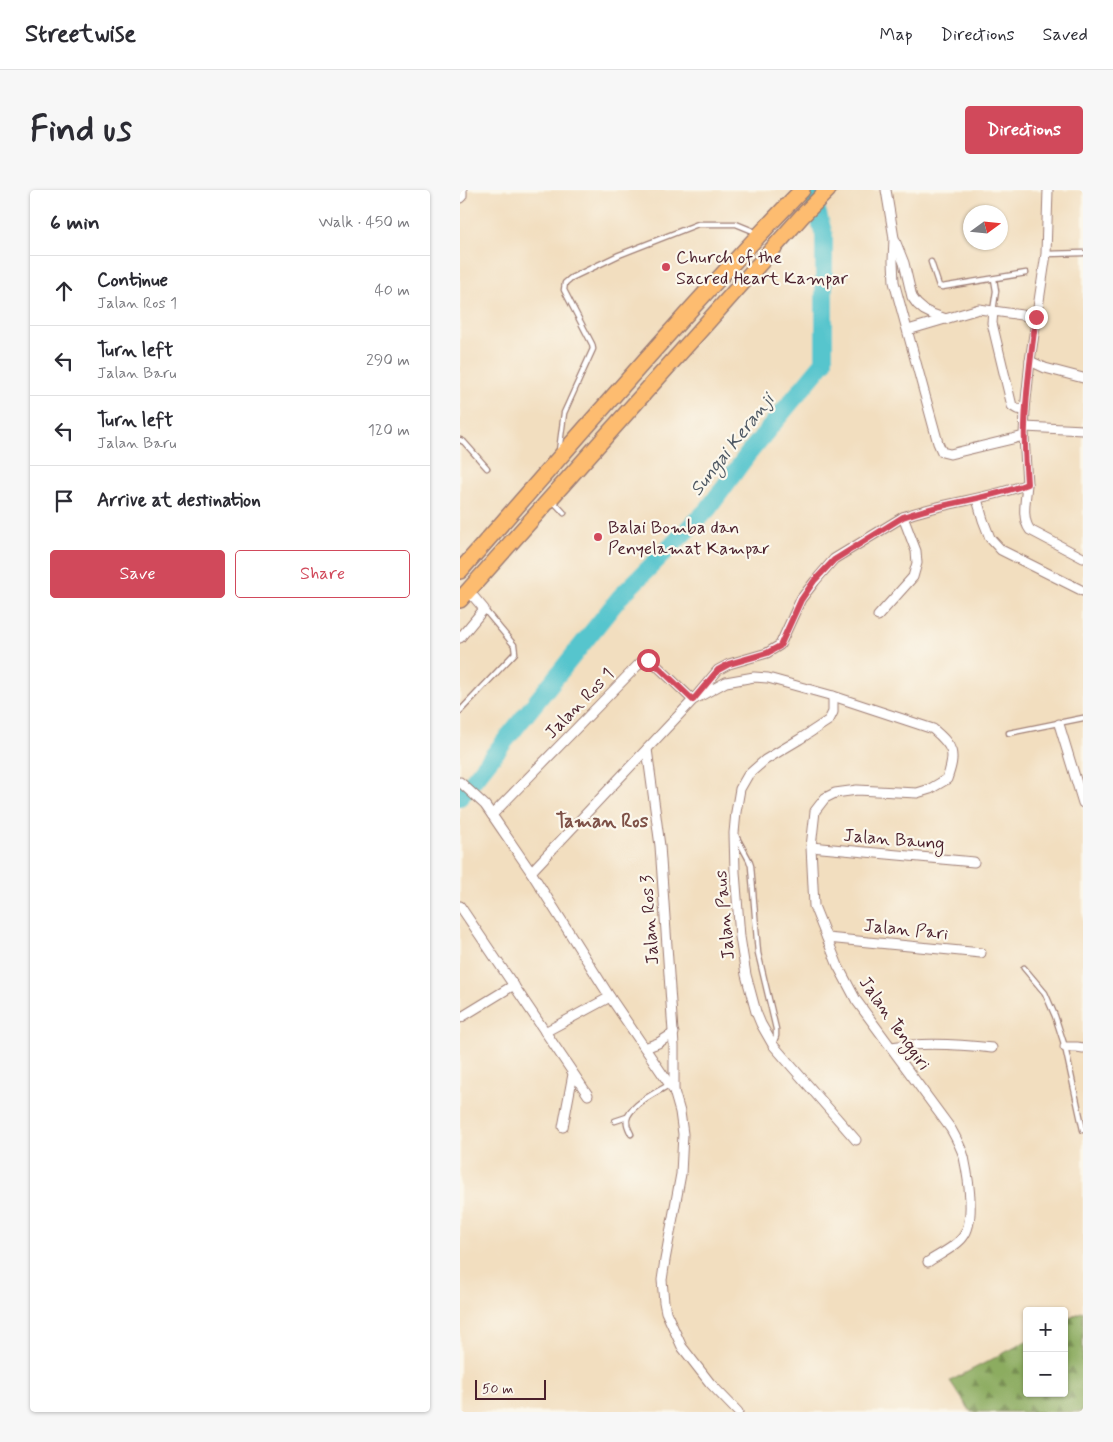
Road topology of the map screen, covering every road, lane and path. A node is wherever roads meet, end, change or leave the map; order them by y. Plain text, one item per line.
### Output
1 (462, 190) edge
2 (802, 190) edge
3 (828, 190) edge
4 (886, 190) edge
5 (1048, 190) edge
6 (460, 198) edge
7 (759, 234) junction
8 (894, 238) junction
9 (1083, 253) edge
10 (1046, 254) junction
11 (931, 262) dead end
12 (1026, 273) dead end
13 (994, 278) junction
14 (993, 311) junction
15 (1036, 317) junction
16 (946, 319) junction
17 (908, 330) junction
18 (1030, 360) junction
19 (1083, 378) edge
20 (1025, 410) junction
21 (1083, 430) edge
22 (1024, 431) junction
23 (460, 440) edge
24 (558, 460) junction
25 (487, 468) dead end
26 (1027, 484) junction
27 (544, 491) junction
28 (977, 499) junction
29 (564, 513) dead end
30 (903, 517) junction
31 (1083, 558) edge
32 (460, 572) edge
33 (1083, 591) edge
34 (464, 595) edge
35 (484, 609) junction
36 (878, 616) dead end
37 (460, 638) edge
38 (833, 696) junction
39 (693, 700) junction
40 (460, 711) edge
41 (1083, 718) edge
42 (1059, 724) junction
43 (1009, 733) dead end
44 (647, 749) junction
45 (460, 782) edge
46 (1083, 803) edge
47 (492, 815) junction
48 (734, 832) junction
49 (811, 848) junction
50 (974, 862) dead end
51 (532, 872) junction
52 (460, 906) edge
53 (827, 938) junction
54 (981, 953) dead end
55 (1024, 968) dead end
56 (514, 985) junction
57 (610, 997) junction
58 (460, 1018) edge
59 (545, 1032) junction
60 (674, 1033) junction
61 (772, 1045) junction
62 (891, 1047) junction
63 (1065, 1047) junction
64 (645, 1048) junction
65 (992, 1048) dead end
66 (1083, 1048) edge
67 (573, 1074) junction
68 (672, 1088) junction
69 (588, 1095) dead end
70 (628, 1117) junction
71 (615, 1121) dead end
72 (563, 1128) dead end
73 (1083, 1130) edge
74 (631, 1134) dead end
75 (856, 1140) dead end
76 (928, 1262) dead end
77 (738, 1412) edge

1 - 6 street
2 - 7 highway
3 - 27 highway
4 - 8 street
5 - 10 street
7 - 24 highway
7 - 24 lane
8 - 16 street
8 - 17 street
9 - 10 lane
10 - 15 street
11 - 13 lane
12 - 13 lane
13 - 14 lane
14 - 15 street
14 - 16 street
14 - 20 street
15 - 18 street
16 - 17 street
17 - 22 street
18 - 19 street
18 - 20 street
20 - 22 street
21 - 22 street
22 - 26 street
23 - 25 lane
24 - 27 highway
26 - 28 street
26 - 31 street
27 - 29 lane
27 - 32 highway
27 - 34 highway
28 - 30 street
28 - 33 street
30 - 36 street
30 - 39 street
34 - 35 street
35 - 37 street
35 - 40 lane
38 - 39 street, Jalan Tenggiri
38 - 48 street, Jalan Paus
38 - 49 street, Jalan Tenggiri
39 - 44 street
39 - 47 street, Jalan Ros 1
41 - 42 lane
42 - 43 lane
42 - 46 street
44 - 51 street
44 - 60 street, Jalan Ros 3
45 - 47 street
47 - 51 street
48 - 61 street, Jalan Paus
48 - 61 lane
49 - 50 street, Jalan Baung
49 - 53 street, Jalan Tenggiri
51 - 57 street
52 - 56 street
53 - 54 street, Jalan Pari
53 - 62 street, Jalan Tenggiri
55 - 63 lane
56 - 58 street
56 - 59 street
57 - 59 street
57 - 64 street
59 - 67 street
60 - 64 street
60 - 68 street, Jalan Ros 3
61 - 75 street, Jalan Paus
62 - 65 street
62 - 76 street, Jalan Tenggiri
63 - 66 street
63 - 73 lane
64 - 68 street
67 - 69 street
67 - 72 street
68 - 70 lane
68 - 77 street
70 - 71 lane
70 - 74 lane

